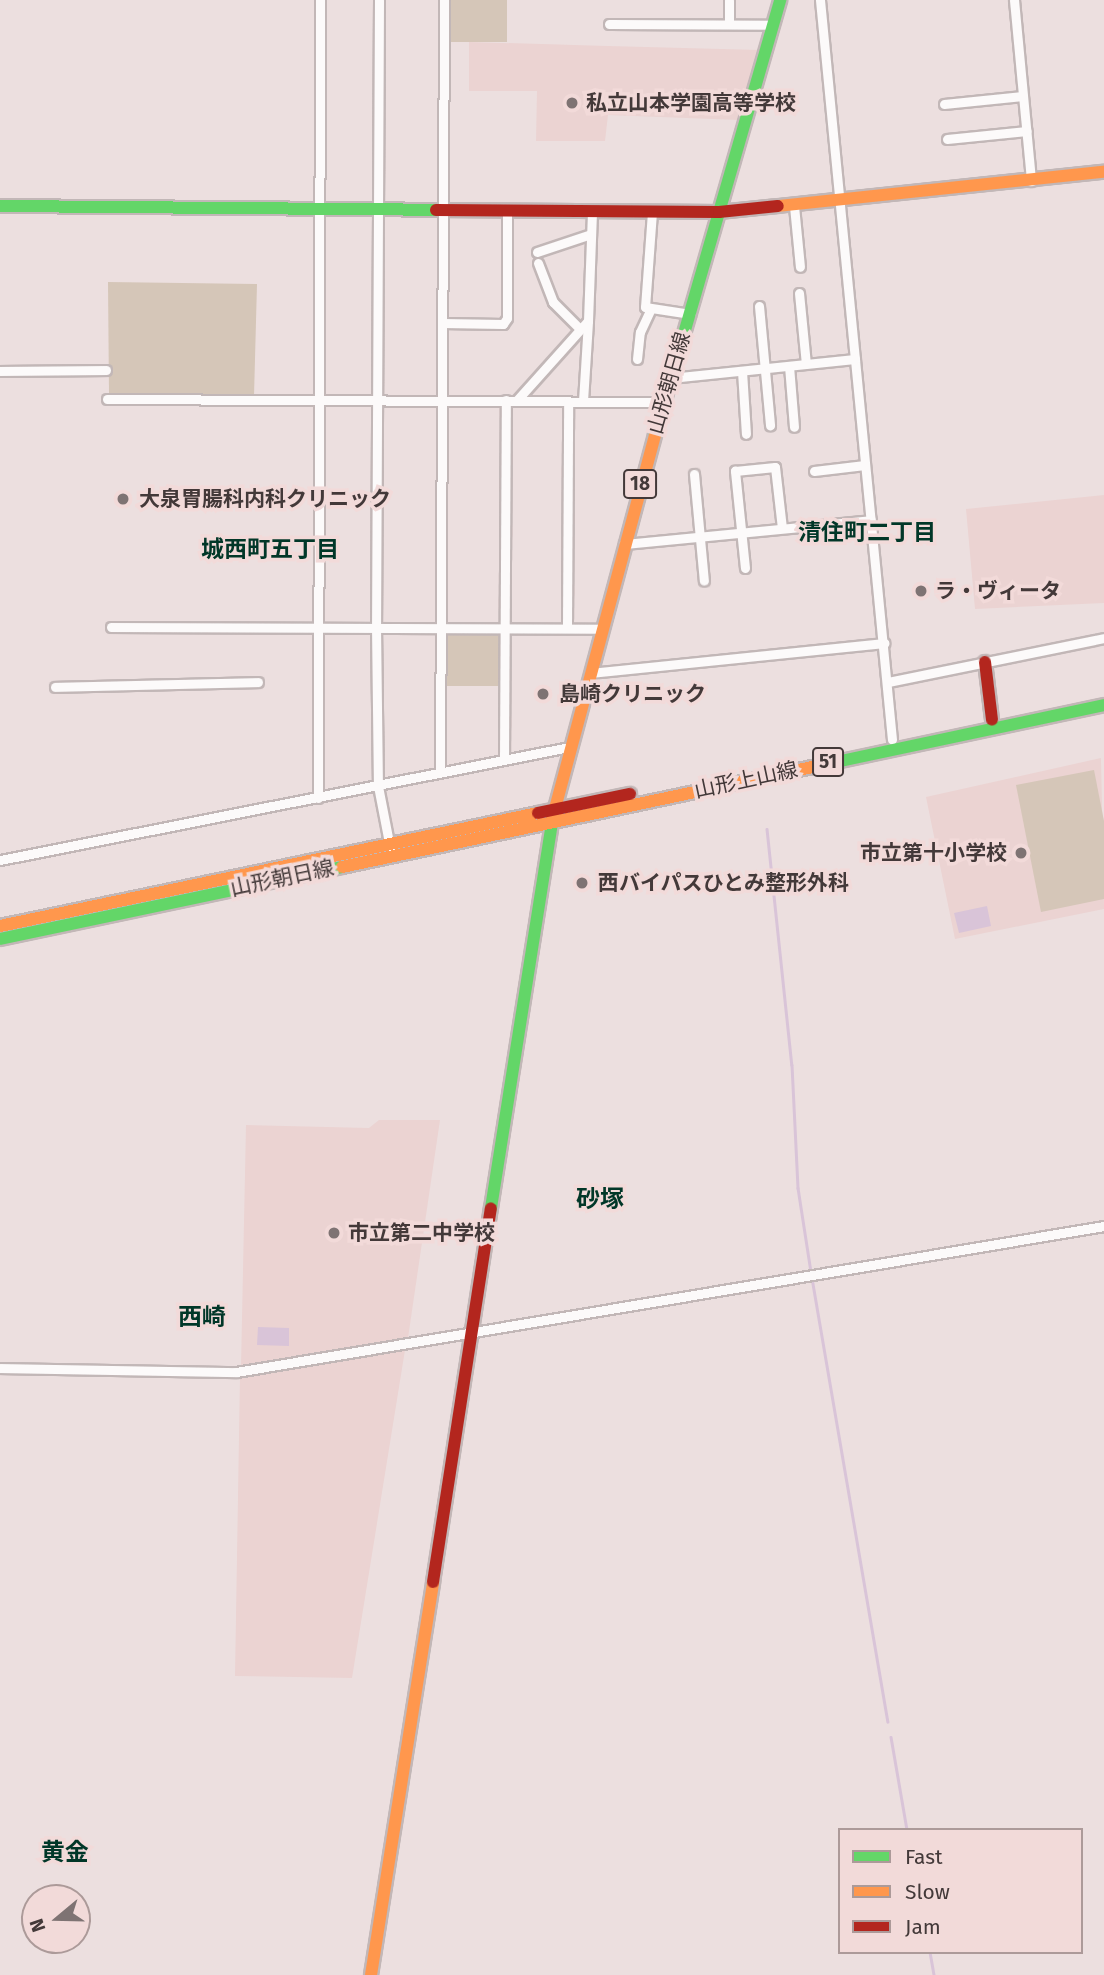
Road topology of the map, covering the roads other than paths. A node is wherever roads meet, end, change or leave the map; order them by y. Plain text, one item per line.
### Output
1 (320, 0) edge
2 (379, 0) edge
3 (444, 0) edge
4 (729, 0) edge
5 (780, 0) edge
6 (820, 0) edge
7 (1014, 0) edge
8 (609, 24) dead end
9 (729, 24) junction
10 (773, 25) junction
11 (1023, 96) junction
12 (944, 104) dead end
13 (1027, 131) junction
14 (947, 139) dead end
15 (1104, 172) edge
16 (1031, 181) junction
17 (840, 200) junction
18 (0, 206) edge
19 (794, 206) junction
20 (319, 212) junction
21 (378, 212) junction
22 (443, 212) junction
23 (507, 212) junction
24 (592, 212) junction
25 (652, 212) junction
26 (719, 212) junction
27 (592, 234) junction
28 (537, 252) dead end
29 (538, 263) dead end
30 (800, 267) dead end
31 (799, 293) dead end
32 (759, 306) dead end
33 (650, 311) junction
34 (690, 314) junction
35 (588, 321) junction
36 (442, 323) junction
37 (580, 329) junction
38 (637, 359) dead end
39 (855, 359) junction
40 (806, 364) junction
41 (789, 366) junction
42 (764, 369) junction
43 (106, 370) dead end
44 (0, 371) edge
45 (742, 371) junction
46 (670, 378) junction
47 (107, 399) dead end
48 (318, 400) junction
49 (377, 400) junction
50 (441, 400) junction
51 (506, 400) junction
52 (517, 400) junction
53 (583, 401) junction
54 (568, 402) junction
55 (663, 402) junction
56 (770, 425) dead end
57 (794, 427) dead end
58 (746, 434) dead end
59 (865, 465) junction
60 (814, 471) dead end
61 (694, 474) dead end
62 (871, 520) junction
63 (782, 528) junction
64 (741, 532) junction
65 (700, 536) junction
66 (624, 544) junction
67 (745, 568) dead end
68 (704, 581) dead end
69 (317, 625) junction
70 (376, 626) junction
71 (441, 626) junction
72 (111, 627) dead end
73 (503, 627) junction
74 (567, 627) junction
75 (600, 629) junction
76 (1104, 638) edge
77 (884, 643) junction
78 (985, 662) junction
79 (588, 673) junction
80 (258, 682) dead end
81 (888, 682) junction
82 (55, 687) dead end
83 (1104, 697) edge
84 (1104, 705) edge
85 (992, 720) junction
86 (892, 740) junction
87 (569, 747) junction
88 (504, 758) junction
89 (440, 772) junction
90 (378, 786) junction
91 (318, 798) junction
92 (554, 815) junction
93 (390, 850) junction
94 (0, 860) edge
95 (0, 926) edge
96 (0, 939) edge
97 (1104, 1226) edge
98 (474, 1332) junction
99 (0, 1368) edge
100 (371, 1975) edge

1 - 20 street
2 - 21 street
3 - 22 street
4 - 9 street
5 - 10 main road, 山形朝日線 / 18
6 - 17 street
7 - 11 street
8 - 9 street
9 - 10 street
10 - 26 main road, 山形朝日線 / 18
11 - 12 street
11 - 13 street
13 - 14 street
13 - 16 street
15 - 16 main road
16 - 17 main road
17 - 19 main road
17 - 39 street
18 - 20 main road
19 - 26 main road
19 - 30 street
20 - 21 main road
20 - 48 street
21 - 22 main road
21 - 49 street
22 - 23 main road
22 - 36 street
23 - 24 main road
23 - 36 street
24 - 25 main road
24 - 27 street
25 - 26 main road
25 - 33 street
26 - 34 main road, 山形朝日線 / 18
27 - 28 street
27 - 35 street
29 - 37 street
31 - 40 street
32 - 42 street
33 - 34 street
33 - 38 street
34 - 46 main road, 山形朝日線 / 18
35 - 37 street
35 - 53 street
36 - 50 street
37 - 52 street
39 - 40 street
39 - 59 street
40 - 41 street
41 - 42 street
41 - 57 street
42 - 45 street
42 - 56 street
43 - 44 street
45 - 46 street
45 - 58 street
46 - 55 main road, 山形朝日線 / 18
47 - 48 street
48 - 49 street
48 - 69 street
49 - 50 street
49 - 70 street
50 - 51 street
50 - 71 street
51 - 52 street
51 - 73 street
52 - 54 street
53 - 54 street
53 - 55 street
54 - 74 street
55 - 66 main road, 山形朝日線 / 18
59 - 60 street
59 - 62 street
61 - 65 street
62 - 63 street
62 - 77 street
63 - 64 street
63 - 64 street
64 - 65 street
64 - 67 street
65 - 66 street
65 - 68 street
66 - 75 main road, 山形朝日線 / 18
69 - 70 street
69 - 72 street
69 - 91 street
70 - 71 street
70 - 90 street
71 - 73 street
71 - 89 street
73 - 74 street
73 - 88 street
74 - 75 street
75 - 79 main road, 山形朝日線 / 18
76 - 78 street
77 - 79 street
77 - 81 street
78 - 81 street
78 - 85 main road
79 - 87 main road, 山形朝日線 / 18
80 - 82 street
81 - 86 street
83 - 85 main road, 山形上山線 / 51
84 - 92 main road, 山形上山線 / 51
85 - 86 main road, 山形上山線 / 51
86 - 92 main road, 山形上山線 / 51
87 - 88 street
87 - 92 main road, 山形朝日線 / 18
88 - 89 street
89 - 90 street
90 - 91 street
90 - 93 street
91 - 94 street
92 - 93 main road, 山形朝日線
92 - 98 main road
93 - 95 main road, 山形朝日線
93 - 96 main road, 山形朝日線
97 - 98 street
98 - 99 street
98 - 100 main road

